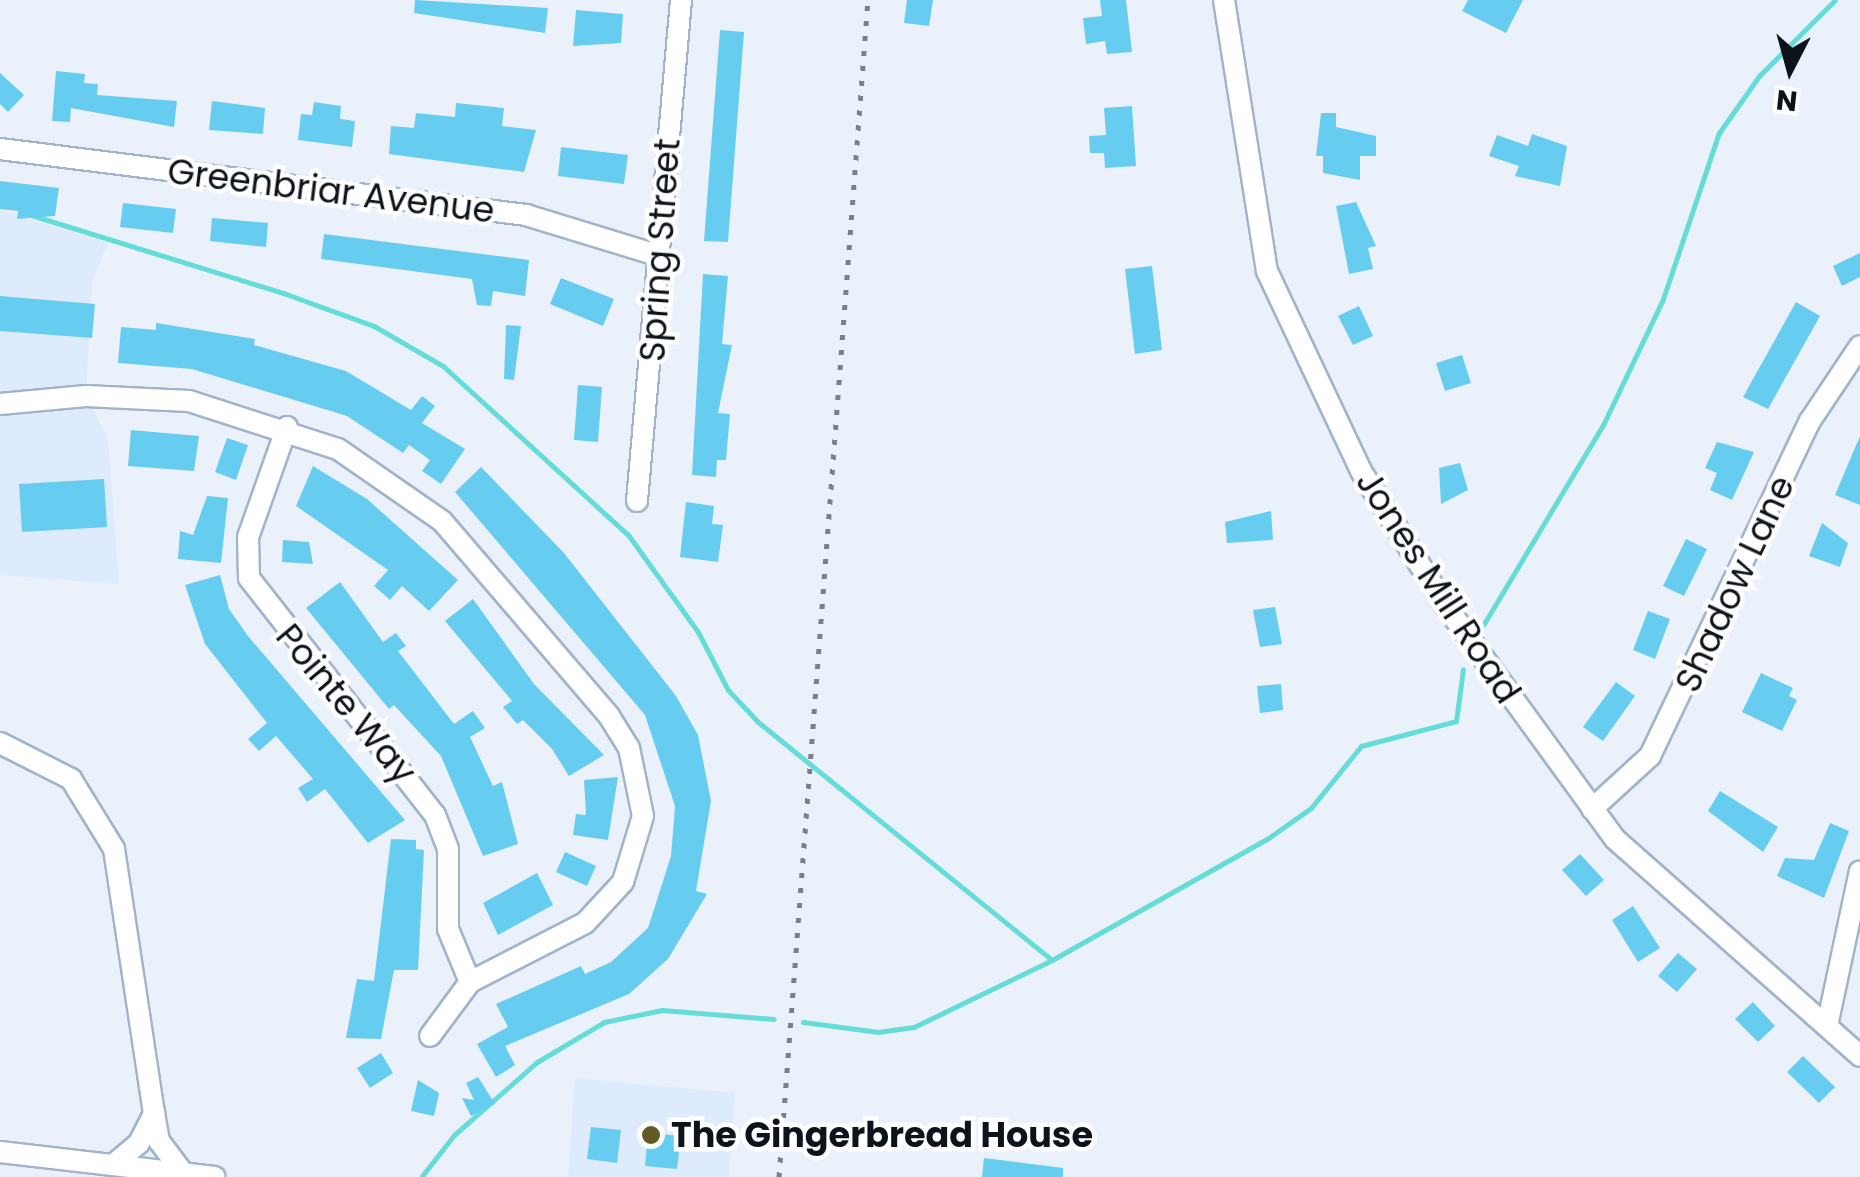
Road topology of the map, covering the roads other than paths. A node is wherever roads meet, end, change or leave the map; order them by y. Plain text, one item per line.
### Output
1 (681, 0) edge
2 (1224, 0) edge
3 (0, 150) edge
4 (657, 254) junction
5 (1860, 346) edge
6 (0, 404) edge
7 (287, 427) junction
8 (638, 500) dead end
9 (0, 743) edge
10 (1592, 809) junction
11 (1860, 871) edge
12 (470, 982) junction
13 (1828, 1026) junction
14 (430, 1036) dead end
15 (1860, 1056) edge
16 (154, 1113) junction
17 (0, 1152) edge
18 (112, 1165) junction
19 (184, 1174) junction
20 (215, 1177) edge

1 - 4 street, Spring Street
2 - 10 street, Jones Mill Road
3 - 4 street, Greenbriar Avenue
4 - 8 street, Spring Street
5 - 10 street, Shadow Lane
6 - 7 street
7 - 12 street, Pointe Way
7 - 12 street
9 - 16 street
10 - 13 street, Jones Mill Road
11 - 13 street
12 - 14 street
13 - 15 street, Jones Mill Road
16 - 18 street
16 - 19 street
17 - 18 street
18 - 19 street
19 - 20 street

